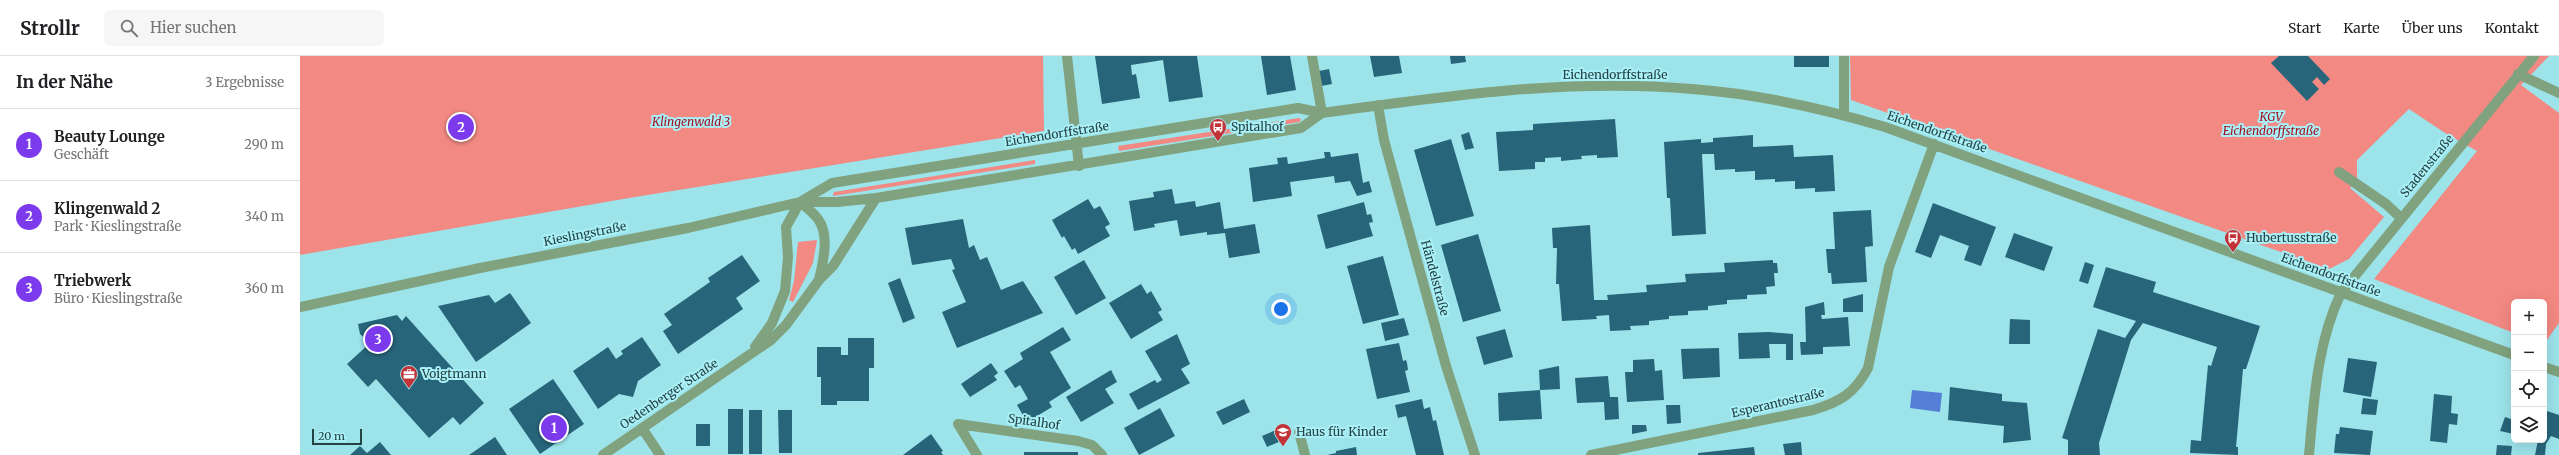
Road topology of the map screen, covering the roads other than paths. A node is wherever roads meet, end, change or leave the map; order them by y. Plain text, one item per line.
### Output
1 (1067, 56) edge
2 (1312, 56) edge
3 (1844, 56) edge
4 (2534, 56) edge
5 (2518, 74) junction
6 (2559, 93) edge
7 (1378, 105) junction
8 (1322, 113) junction
9 (1844, 115) junction
10 (1076, 144) junction
11 (1934, 144) junction
12 (1079, 166) junction
13 (2339, 172) dead end
14 (876, 198) junction
15 (800, 202) junction
16 (2401, 218) junction
17 (819, 280) junction
18 (2341, 293) junction
19 (300, 307) edge
20 (750, 354) junction
21 (2511, 354) edge
22 (2547, 367) edge
23 (2559, 372) edge
24 (642, 428) junction
25 (1299, 432) dead end
26 (603, 455) edge
27 (660, 455) edge
28 (977, 455) edge
29 (1102, 455) edge
30 (1305, 455) edge
31 (1475, 455) edge
32 (1591, 455) edge
33 (2309, 455) edge

1 - 10 street
2 - 8 street
3 - 9 street
4 - 5 street, Stadenstraße
5 - 6 street
5 - 16 street, Stadenstraße
7 - 8 street, Eichendorffstraße
7 - 9 street, Eichendorffstraße
7 - 31 street, Händelstraße
8 - 10 street, Eichendorffstraße
8 - 12 street, Eichendorffstraße
9 - 11 street, Eichendorffstraße
10 - 12 street
10 - 15 street, Eichendorffstraße
11 - 18 street, Eichendorffstraße
11 - 32 street, Esperantostraße
12 - 14 street, Eichendorffstraße
13 - 16 street
14 - 15 street, Kieslingstraße
14 - 17 street, Oedenberger Straße
15 - 17 street, Oedenberger Straße
15 - 19 street, Kieslingstraße
15 - 20 street, Oedenberger Straße
16 - 18 street, Stadenstraße
17 - 20 street, Oedenberger Straße
18 - 21 street, Eichendorffstraße
18 - 33 street
20 - 24 street, Oedenberger Straße
22 - 23 street
24 - 26 street, Oedenberger Straße
24 - 27 street
25 - 30 street
28 - 29 street, Spitalhof

